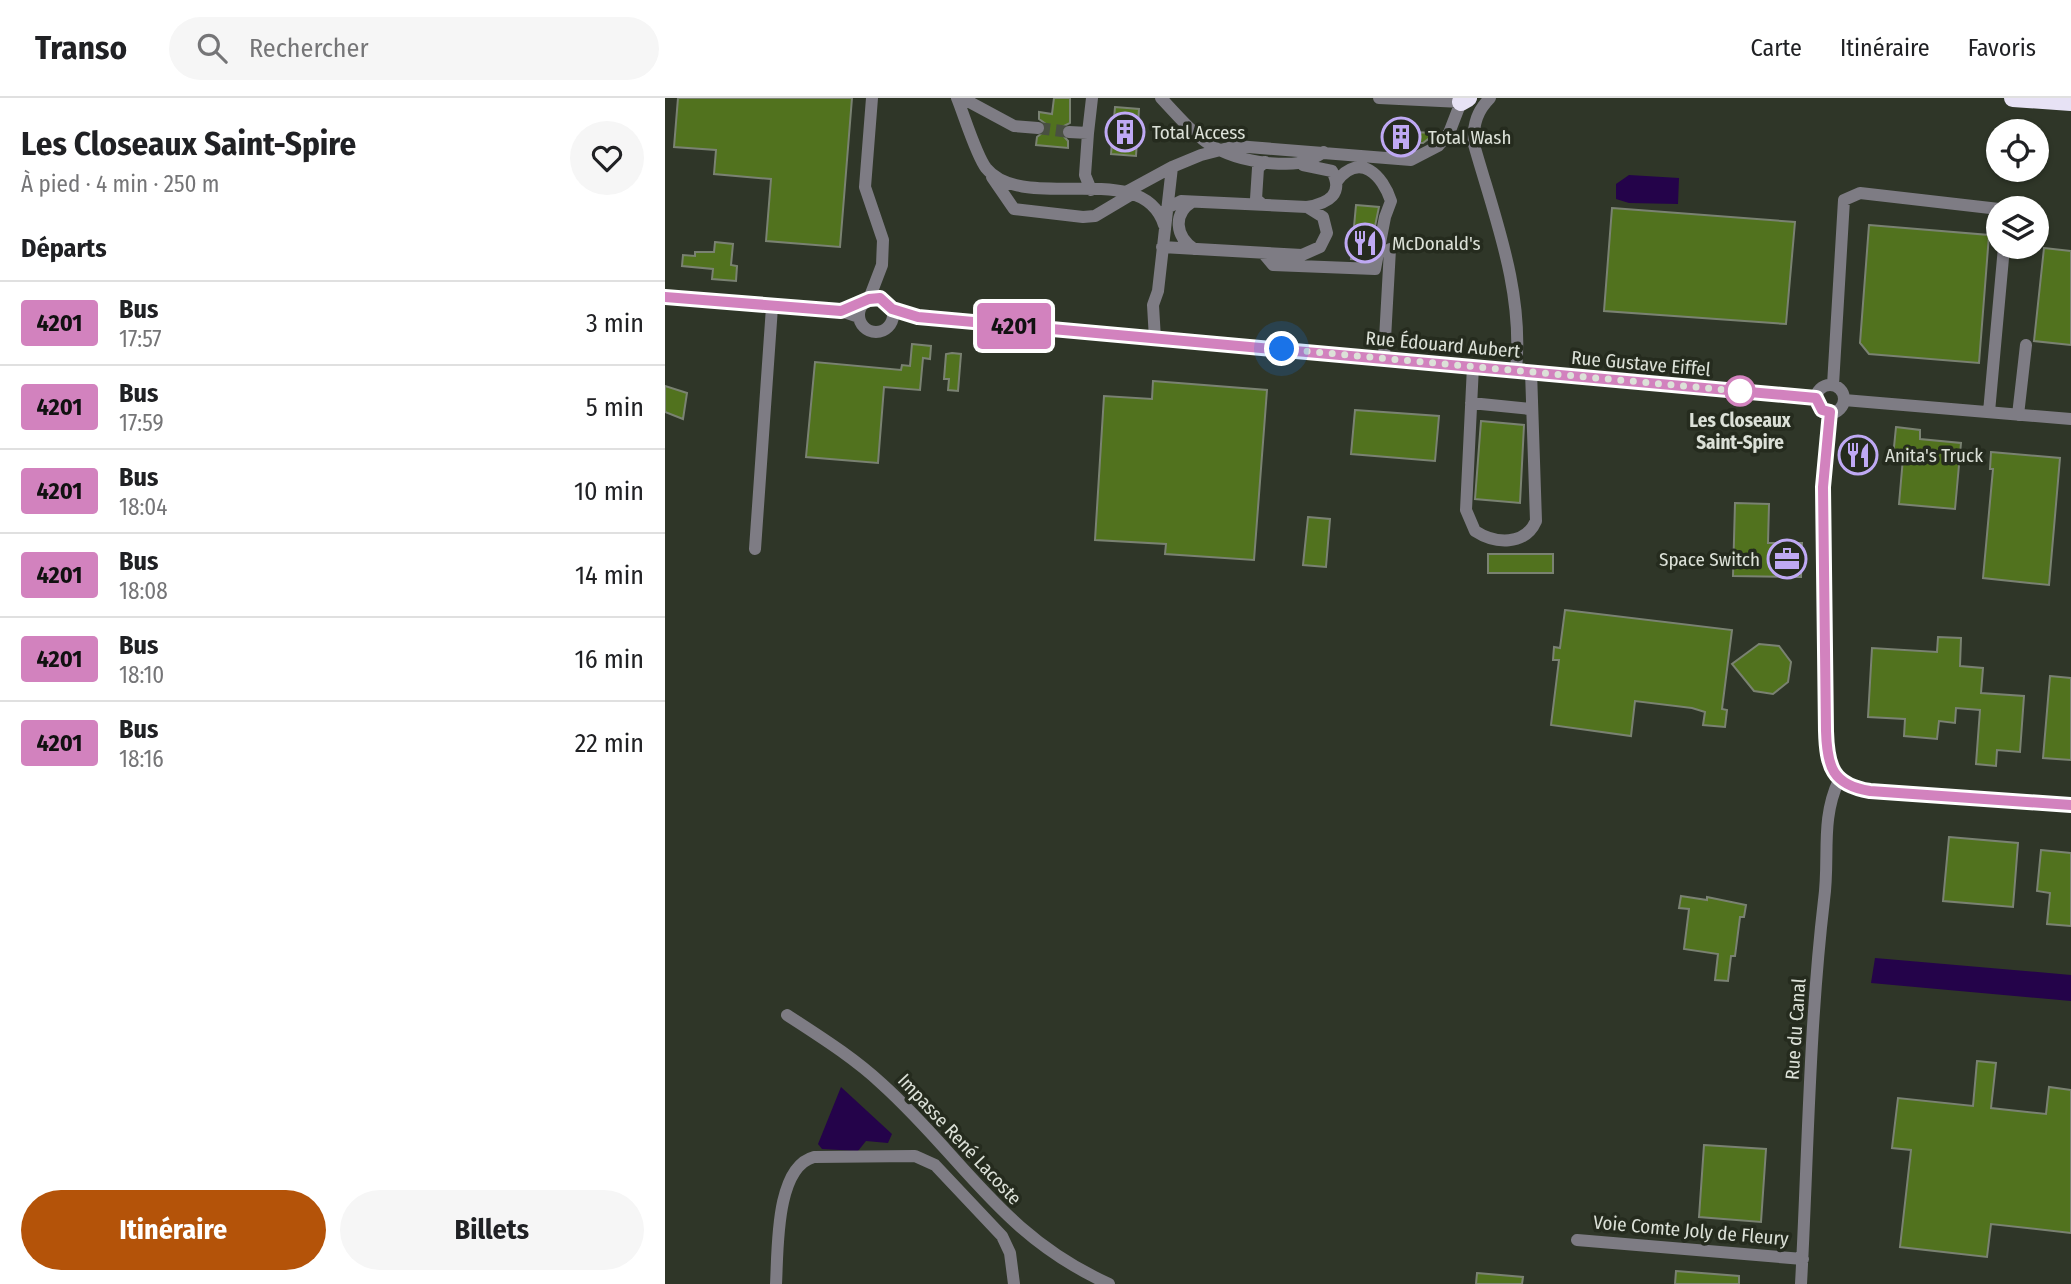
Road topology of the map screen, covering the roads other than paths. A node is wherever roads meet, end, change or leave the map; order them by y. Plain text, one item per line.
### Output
1 (872, 98) edge
2 (957, 98) edge
3 (963, 98) edge
4 (1084, 98) edge
5 (1092, 98) edge
6 (1161, 98) edge
7 (1379, 98) edge
8 (1490, 98) edge
9 (2013, 98) edge
10 (1465, 100) edge
11 (2071, 102) edge
12 (1038, 128) tunnel mouth
13 (1069, 131) tunnel mouth
14 (1088, 133) junction
15 (1216, 151) junction
16 (1324, 152) junction
17 (1374, 157) junction
18 (1397, 159) junction
19 (1250, 160) junction
20 (1265, 162) junction
21 (1303, 165) junction
22 (985, 167) junction
23 (1172, 167) junction
24 (1363, 169) junction
25 (1383, 180) junction
26 (1338, 181) junction
27 (1091, 190) junction
28 (1129, 193) junction
29 (1192, 202) junction
30 (1241, 203) junction
31 (1262, 204) junction
32 (1307, 207) junction
33 (1167, 208) junction
34 (1986, 208) edge
35 (1164, 225) junction
36 (1162, 247) junction
37 (1194, 249) junction
38 (1390, 249) dead end
39 (1263, 253) junction
40 (2003, 259) edge
41 (665, 298) edge
42 (867, 300) junction
43 (772, 307) junction
44 (892, 309) junction
45 (841, 311) junction
46 (859, 317) junction
47 (918, 317) junction
48 (890, 325) junction
49 (1155, 339) junction
50 (2026, 345) dead end
51 (1384, 358) junction
52 (1473, 366) junction
53 (1516, 370) junction
54 (1531, 371) junction
55 (1546, 373) joint
56 (1833, 385) junction
57 (1816, 398) junction
58 (1844, 400) junction
59 (1471, 403) junction
60 (1530, 409) junction
61 (1830, 412) junction
62 (1989, 412) junction
63 (2018, 415) junction
64 (2071, 419) edge
65 (755, 549) dead end
66 (1837, 777) junction
67 (2071, 805) edge
68 (787, 1015) dead end
69 (1577, 1240) dead end
70 (1803, 1259) junction
71 (776, 1284) edge
72 (1014, 1284) edge
73 (1109, 1284) edge
74 (1801, 1284) edge

1 - 42 street
2 - 22 street
3 - 12 street
4 - 5 street
5 - 14 street
6 - 15 street
7 - 10 street
8 - 53 street
9 - 11 highway
10 - 18 street
13 - 14 street
14 - 27 street
15 - 16 street
15 - 19 street
15 - 23 street
16 - 17 street
16 - 21 street
17 - 18 street
17 - 24 street
18 - 25 street
19 - 20 street
19 - 30 street
20 - 21 street
20 - 31 street
21 - 26 street
22 - 27 street
22 - 28 street
23 - 28 street
23 - 33 street
24 - 25 street
24 - 26 street
25 - 39 street
26 - 32 street
27 - 28 street
28 - 35 street
29 - 30 street
29 - 33 street
29 - 37 street
30 - 31 street
31 - 32 street
32 - 39 street
33 - 35 street
34 - 56 street
35 - 36 street
36 - 37 street
36 - 49 street
37 - 39 street
38 - 51 street
40 - 62 street
41 - 43 street
42 - 44 street
42 - 45 street
42 - 46 street
43 - 45 street
43 - 65 street
44 - 47 street, Rue Édouard Aubert
44 - 48 street
45 - 46 street
46 - 48 street
47 - 48 street, Rue Édouard Aubert
47 - 49 street, Rue Édouard Aubert
49 - 51 street, Rue Édouard Aubert
50 - 63 street
51 - 52 street, Rue Édouard Aubert
52 - 53 street, Rue Édouard Aubert
52 - 59 street
53 - 54 street, Rue Édouard Aubert
54 - 55 street, Rue Édouard Aubert
54 - 60 street
55 - 57 street, Rue Gustave Eiffel
56 - 57 street
56 - 58 street
57 - 61 street
58 - 61 street
58 - 62 street
59 - 60 street
59 - 60 street
61 - 66 street
62 - 63 street
63 - 64 street
66 - 67 street
66 - 70 street, Rue du Canal
68 - 73 street, Impasse René Lacoste
69 - 70 street, Voie Comte Joly de Fleury
70 - 74 street, Rue du Canal
71 - 72 street

